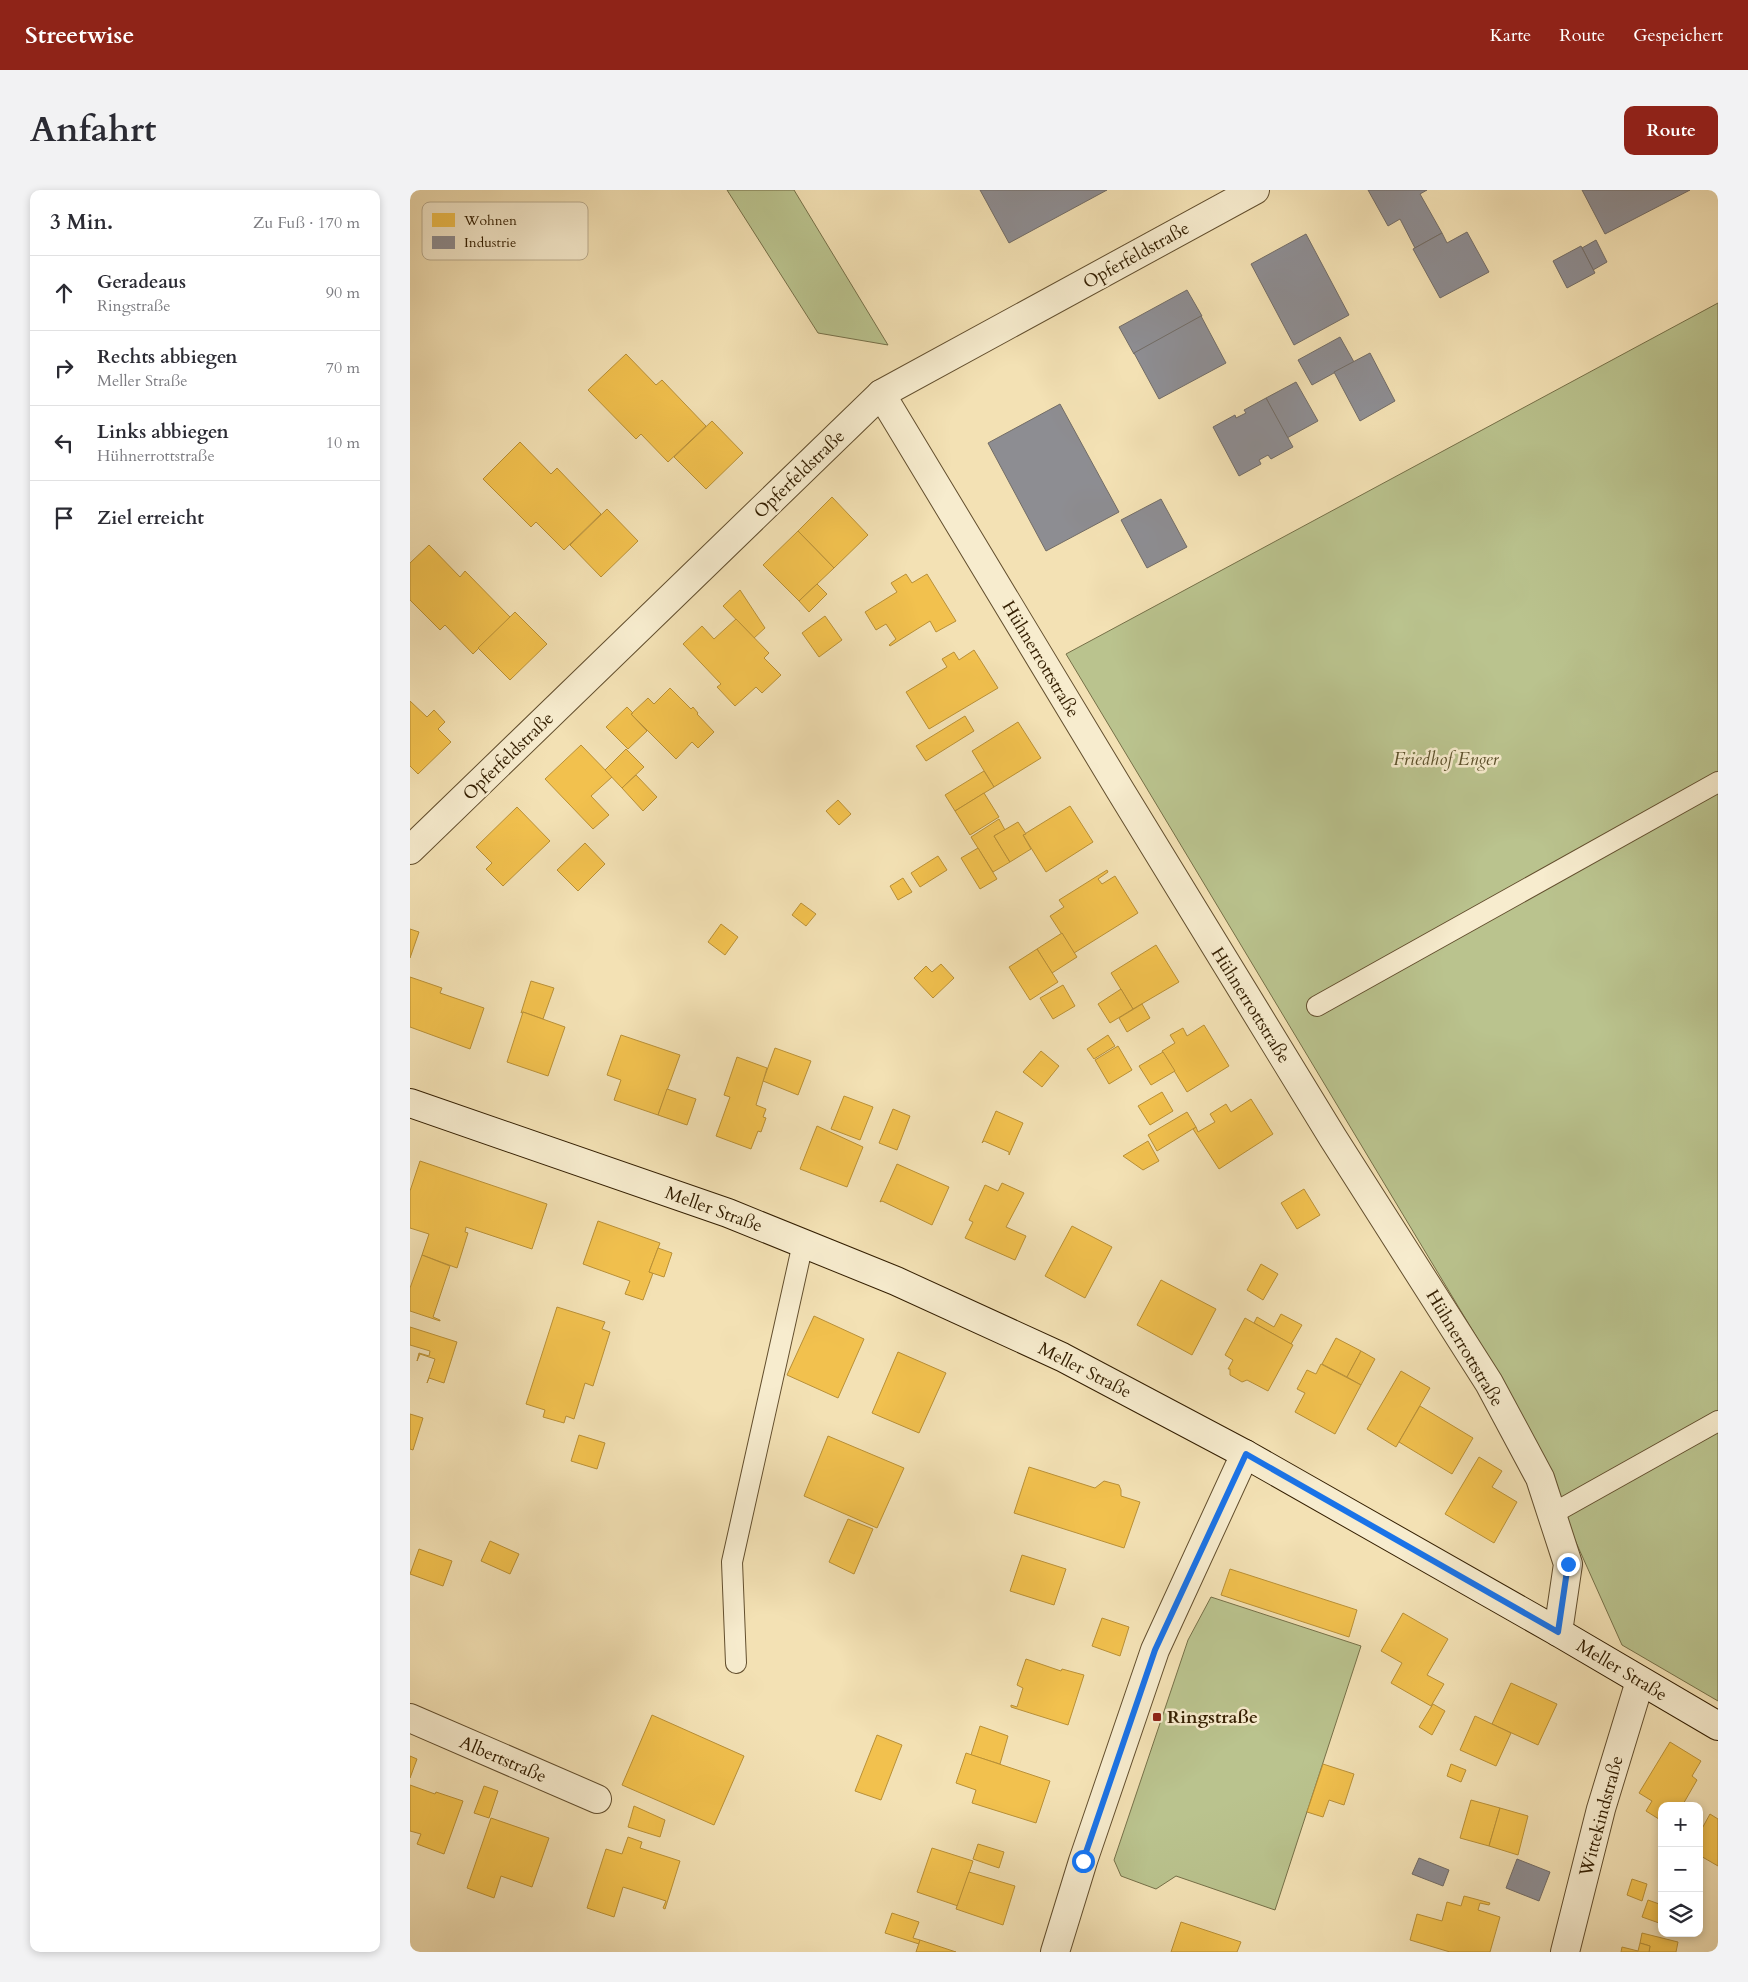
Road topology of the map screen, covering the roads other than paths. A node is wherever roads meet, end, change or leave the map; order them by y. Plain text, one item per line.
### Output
1 (1255, 190) edge
2 (882, 394) junction
3 (1718, 782) edge
4 (410, 850) edge
5 (1317, 1006) dead end
6 (410, 1102) edge
7 (803, 1243) junction
8 (1718, 1420) edge
9 (1246, 1454) junction
10 (1552, 1514) junction
11 (1558, 1632) junction
12 (736, 1663) dead end
13 (1640, 1680) junction
14 (410, 1718) edge
15 (1718, 1726) edge
16 (597, 1799) dead end
17 (1055, 1952) edge
18 (1565, 1952) edge

1 - 2 street, Opferfeldstraße
2 - 4 street, Opferfeldstraße
2 - 10 street, Hühnerrottstraße
3 - 5 lane
6 - 7 street, Meller Straße
7 - 9 street, Meller Straße
7 - 12 lane
8 - 10 lane
9 - 11 street, Meller Straße
9 - 17 street
10 - 11 street, Hühnerrottstraße
11 - 13 street, Meller Straße
13 - 15 street, Meller Straße
13 - 18 street, Wittekindstraße
14 - 16 street, Albertstraße

